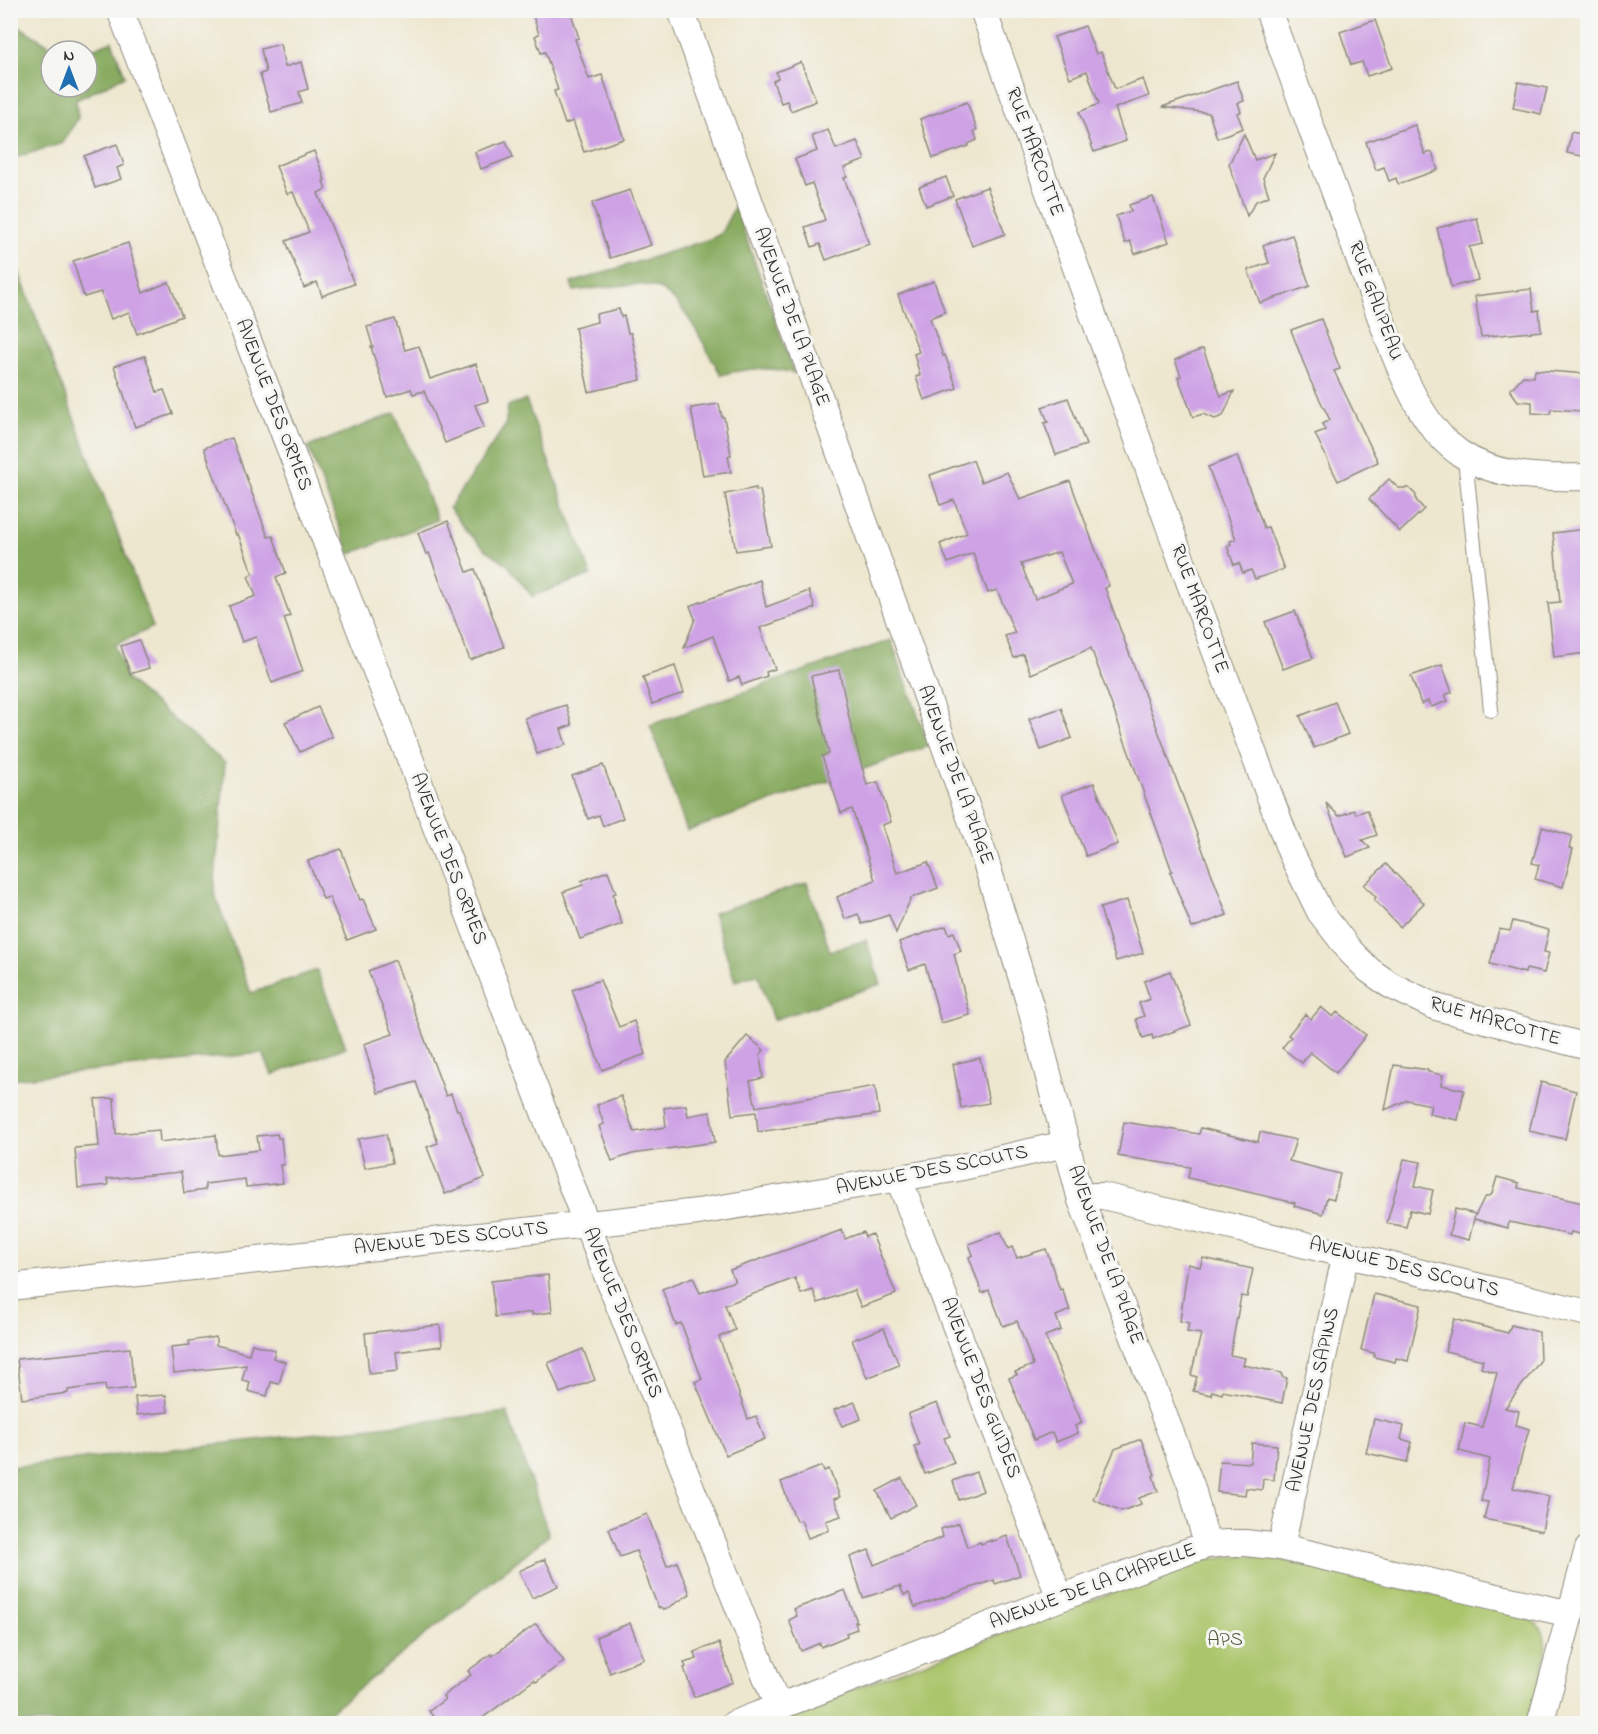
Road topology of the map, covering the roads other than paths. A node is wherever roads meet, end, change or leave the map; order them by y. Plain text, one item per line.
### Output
1 (120, 10) edge
2 (681, 10) edge
3 (983, 10) edge
4 (1268, 10) edge
5 (1465, 458) junction
6 (1587, 477) edge
7 (1491, 710) dead end
8 (1587, 1047) edge
9 (1066, 1144) junction
10 (899, 1179) junction
11 (1081, 1200) junction
12 (588, 1225) junction
13 (1346, 1253) junction
14 (10, 1287) edge
15 (1587, 1313) edge
16 (1207, 1545) junction
17 (1281, 1547) junction
18 (1587, 1549) edge
19 (1060, 1598) junction
20 (1570, 1614) junction
21 (778, 1707) junction
22 (735, 1724) edge
23 (1540, 1724) edge

1 - 12 street, AVENUE DES ORMES
2 - 9 street, AVENUE DE LA PLAGE
3 - 8 street, RUE MARCOTTE
4 - 5 street, RUE GALIPEAU
5 - 6 street, RUE GALIPEAU
5 - 7 lane
9 - 10 street, AVENUE DES SCOUTS
9 - 11 street, AVENUE DE LA PLAGE
10 - 12 street, AVENUE DES SCOUTS
10 - 19 street, AVENUE DES GUIDES
11 - 13 street, AVENUE DES SCOUTS
11 - 16 street, AVENUE DE LA PLAGE
12 - 14 street, AVENUE DES SCOUTS
12 - 21 street, AVENUE DES ORMES
13 - 15 street, AVENUE DES SCOUTS
13 - 17 street, AVENUE DES SAPINS
16 - 17 street, AVENUE DE LA CHAPELLE
16 - 19 street, AVENUE DE LA CHAPELLE
17 - 20 street, AVENUE DE LA CHAPELLE
18 - 20 street
19 - 21 street, AVENUE DE LA CHAPELLE
20 - 23 street
21 - 22 street, AVENUE DE LA CHAPELLE

